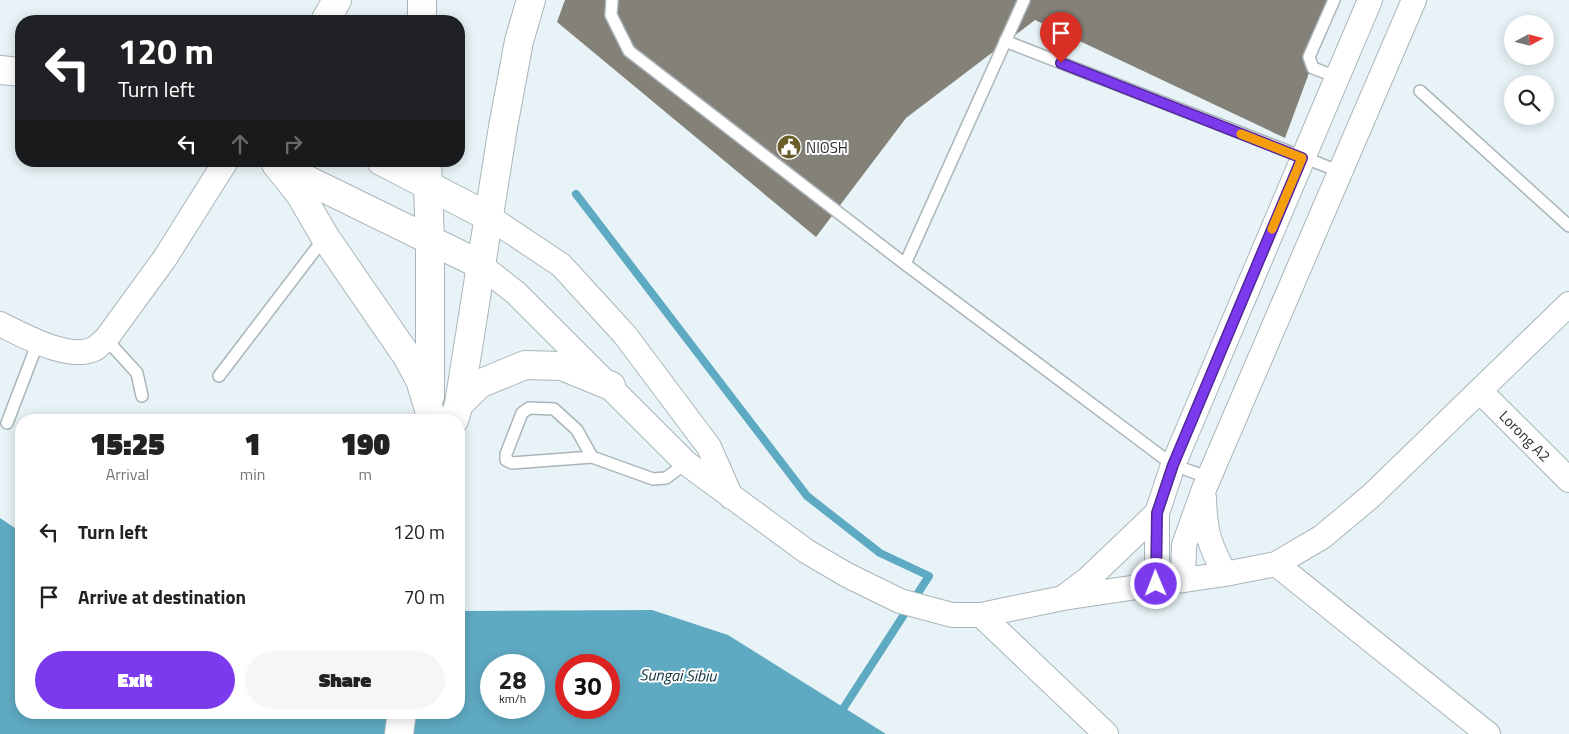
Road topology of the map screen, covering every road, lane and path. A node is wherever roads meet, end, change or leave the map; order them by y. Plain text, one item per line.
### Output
1 (337, 0) edge
2 (422, 0) edge
3 (531, 0) edge
4 (612, 0) edge
5 (1024, 0) edge
6 (1334, 0) edge
7 (1370, 0) edge
8 (1414, 0) edge
9 (328, 15) edge
10 (422, 15) edge
11 (1005, 42) junction
12 (0, 70) edge
13 (15, 71) edge
14 (1337, 77) junction
15 (1420, 91) dead end
16 (1302, 158) junction
17 (222, 167) edge
18 (277, 167) edge
19 (282, 167) edge
20 (404, 167) edge
21 (1341, 172) junction
22 (427, 173) edge
23 (489, 217) junction
24 (1569, 226) edge
25 (325, 237) junction
26 (430, 239) junction
27 (479, 264) junction
28 (905, 264) junction
29 (1569, 304) edge
30 (0, 324) edge
31 (106, 339) junction
32 (38, 342) junction
33 (220, 376) dead end
34 (611, 386) junction
35 (1480, 392) junction
36 (142, 396) dead end
37 (443, 414) edge
38 (7, 423) dead end
39 (592, 456) junction
40 (686, 463) junction
41 (1173, 465) junction
42 (1569, 480) edge
43 (1207, 483) junction
44 (731, 497) junction
45 (1157, 513) junction
46 (1276, 564) junction
47 (1225, 574) junction
48 (1183, 580) junction
49 (1156, 584) junction
50 (1063, 598) junction
51 (980, 614) junction
52 (401, 719) edge
53 (399, 734) edge
54 (1106, 734) edge
55 (1488, 734) edge

1 - 9 main road
2 - 10 main road
3 - 23 main road
4 - 28 lane
5 - 11 lane
6 - 14 lane
7 - 14 street
8 - 21 street
11 - 16 lane
11 - 28 lane
12 - 13 main road
14 - 16 street
15 - 24 lane
16 - 21 lane
16 - 41 street
17 - 31 street
18 - 25 main road
19 - 26 main road
20 - 22 main road
21 - 43 street
22 - 23 main road
22 - 26 main road
23 - 27 main road
23 - 44 street
25 - 33 lane
25 - 37 main road
26 - 27 main road
26 - 37 main road
27 - 34 street
27 - 37 main road
28 - 41 lane
29 - 35 street
30 - 32 street
31 - 32 street
31 - 36 lane
32 - 38 lane
34 - 37 main road
34 - 40 street
35 - 42 street, Lorong A2
35 - 46 street
39 - 39 lane
39 - 40 lane
40 - 44 street
41 - 43 lane
41 - 45 street
43 - 47 street
43 - 48 street
44 - 51 street
45 - 49 street
45 - 50 street
46 - 47 street
46 - 55 street
47 - 48 street
48 - 49 street
49 - 50 street
50 - 51 street
51 - 54 street
52 - 53 main road

